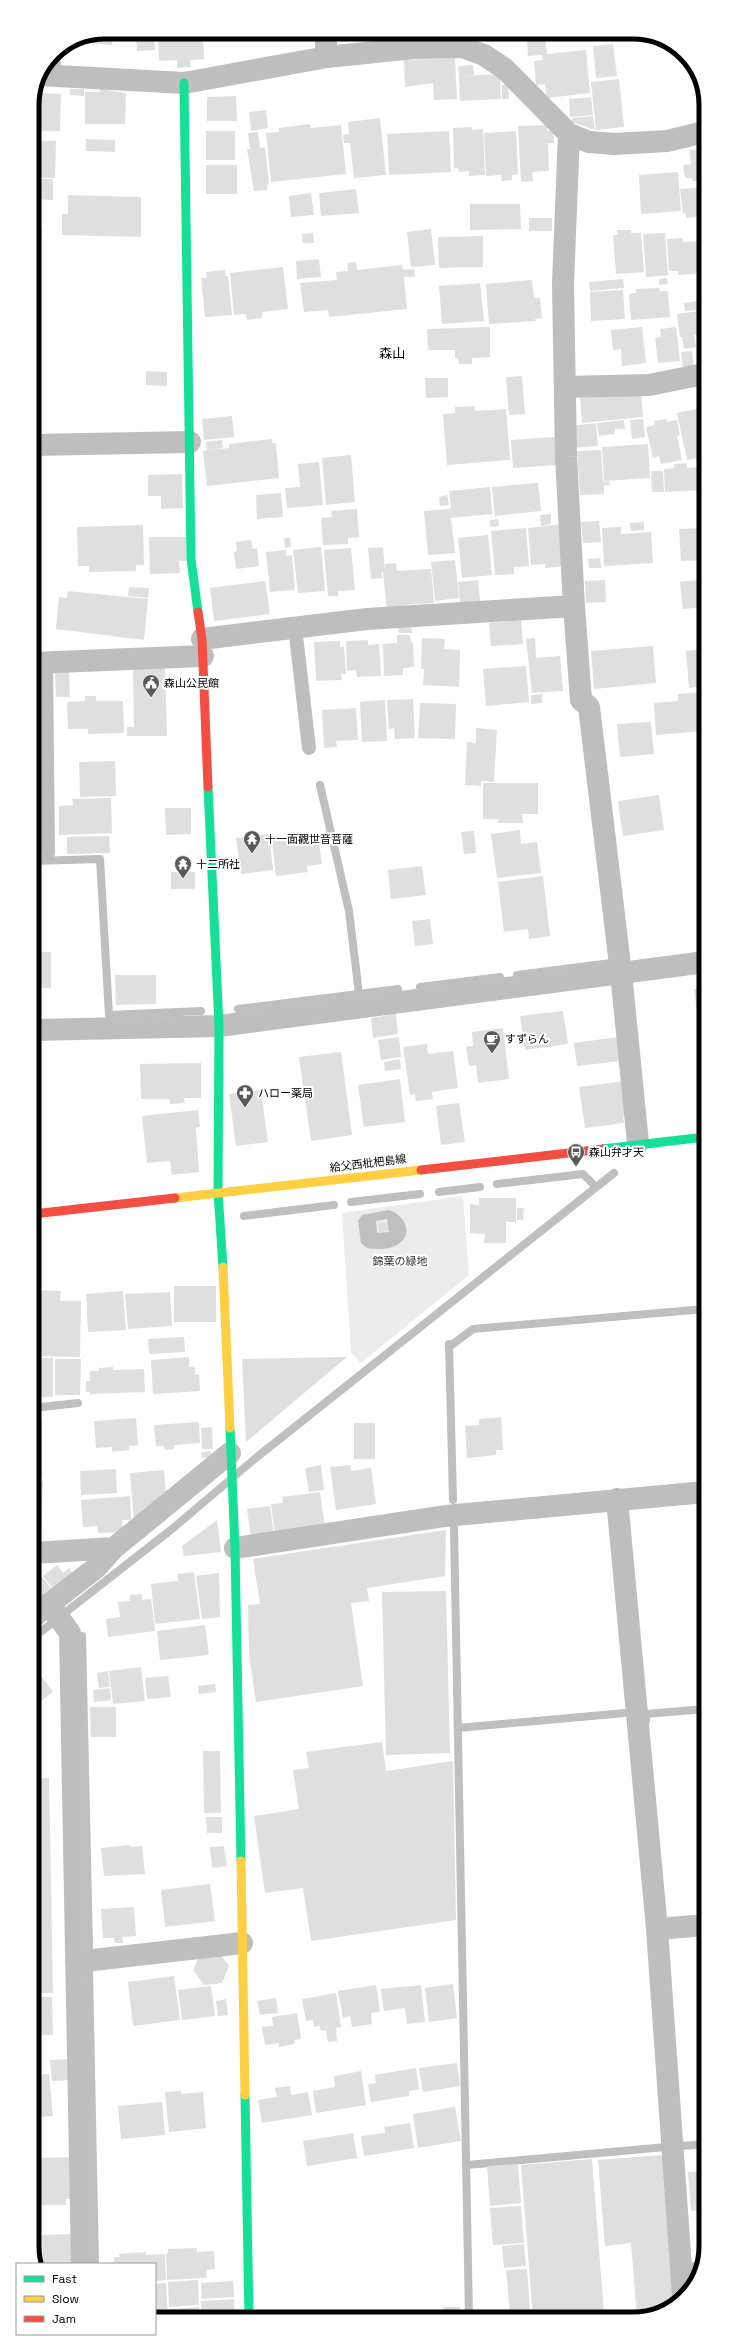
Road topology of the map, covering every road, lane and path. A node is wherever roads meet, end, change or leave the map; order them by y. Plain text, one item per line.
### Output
1 (326, 39) edge
2 (328, 57) junction
3 (46, 76) edge
4 (184, 83) junction
5 (699, 133) edge
6 (569, 134) junction
7 (699, 375) edge
8 (565, 387) junction
9 (190, 442) junction
10 (39, 445) edge
11 (574, 606) junction
12 (295, 627) junction
13 (203, 648) junction
14 (39, 662) edge
15 (309, 748) dead end
16 (48, 853) dead end
17 (699, 963) edge
18 (621, 973) junction
19 (219, 1026) junction
20 (39, 1030) edge
21 (699, 1138) edge
22 (638, 1143) junction
23 (218, 1192) junction
24 (39, 1213) edge
25 (230, 1457) junction
26 (699, 1492) edge
27 (617, 1499) junction
28 (114, 1548) junction
29 (235, 1548) junction
30 (39, 1552) edge
31 (45, 1610) edge
32 (699, 1926) edge
33 (657, 1929) junction
34 (242, 1943) junction
35 (76, 1962) junction
36 (82, 2263) edge
37 (683, 2289) edge
38 (249, 2312) edge

1 - 2 street
2 - 4 street
2 - 6 street
3 - 4 street
4 - 9 street
5 - 6 street
6 - 8 street
7 - 8 street
8 - 11 street
9 - 10 street
9 - 13 street
11 - 12 street
11 - 18 street
12 - 13 street
12 - 15 lane
13 - 14 street
13 - 19 street
14 - 16 lane
17 - 18 street
18 - 19 street
18 - 22 street
19 - 20 street
19 - 23 street
21 - 22 street, 給父西枇杷島線
22 - 23 street, 給父西枇杷島線
23 - 24 street, 給父西枇杷島線
23 - 25 street
25 - 28 street
25 - 29 street
26 - 27 street
27 - 29 street
27 - 33 street
28 - 30 street
28 - 31 street
29 - 34 street
31 - 35 street
32 - 33 street
33 - 37 street
34 - 35 street
34 - 38 street
35 - 36 street

